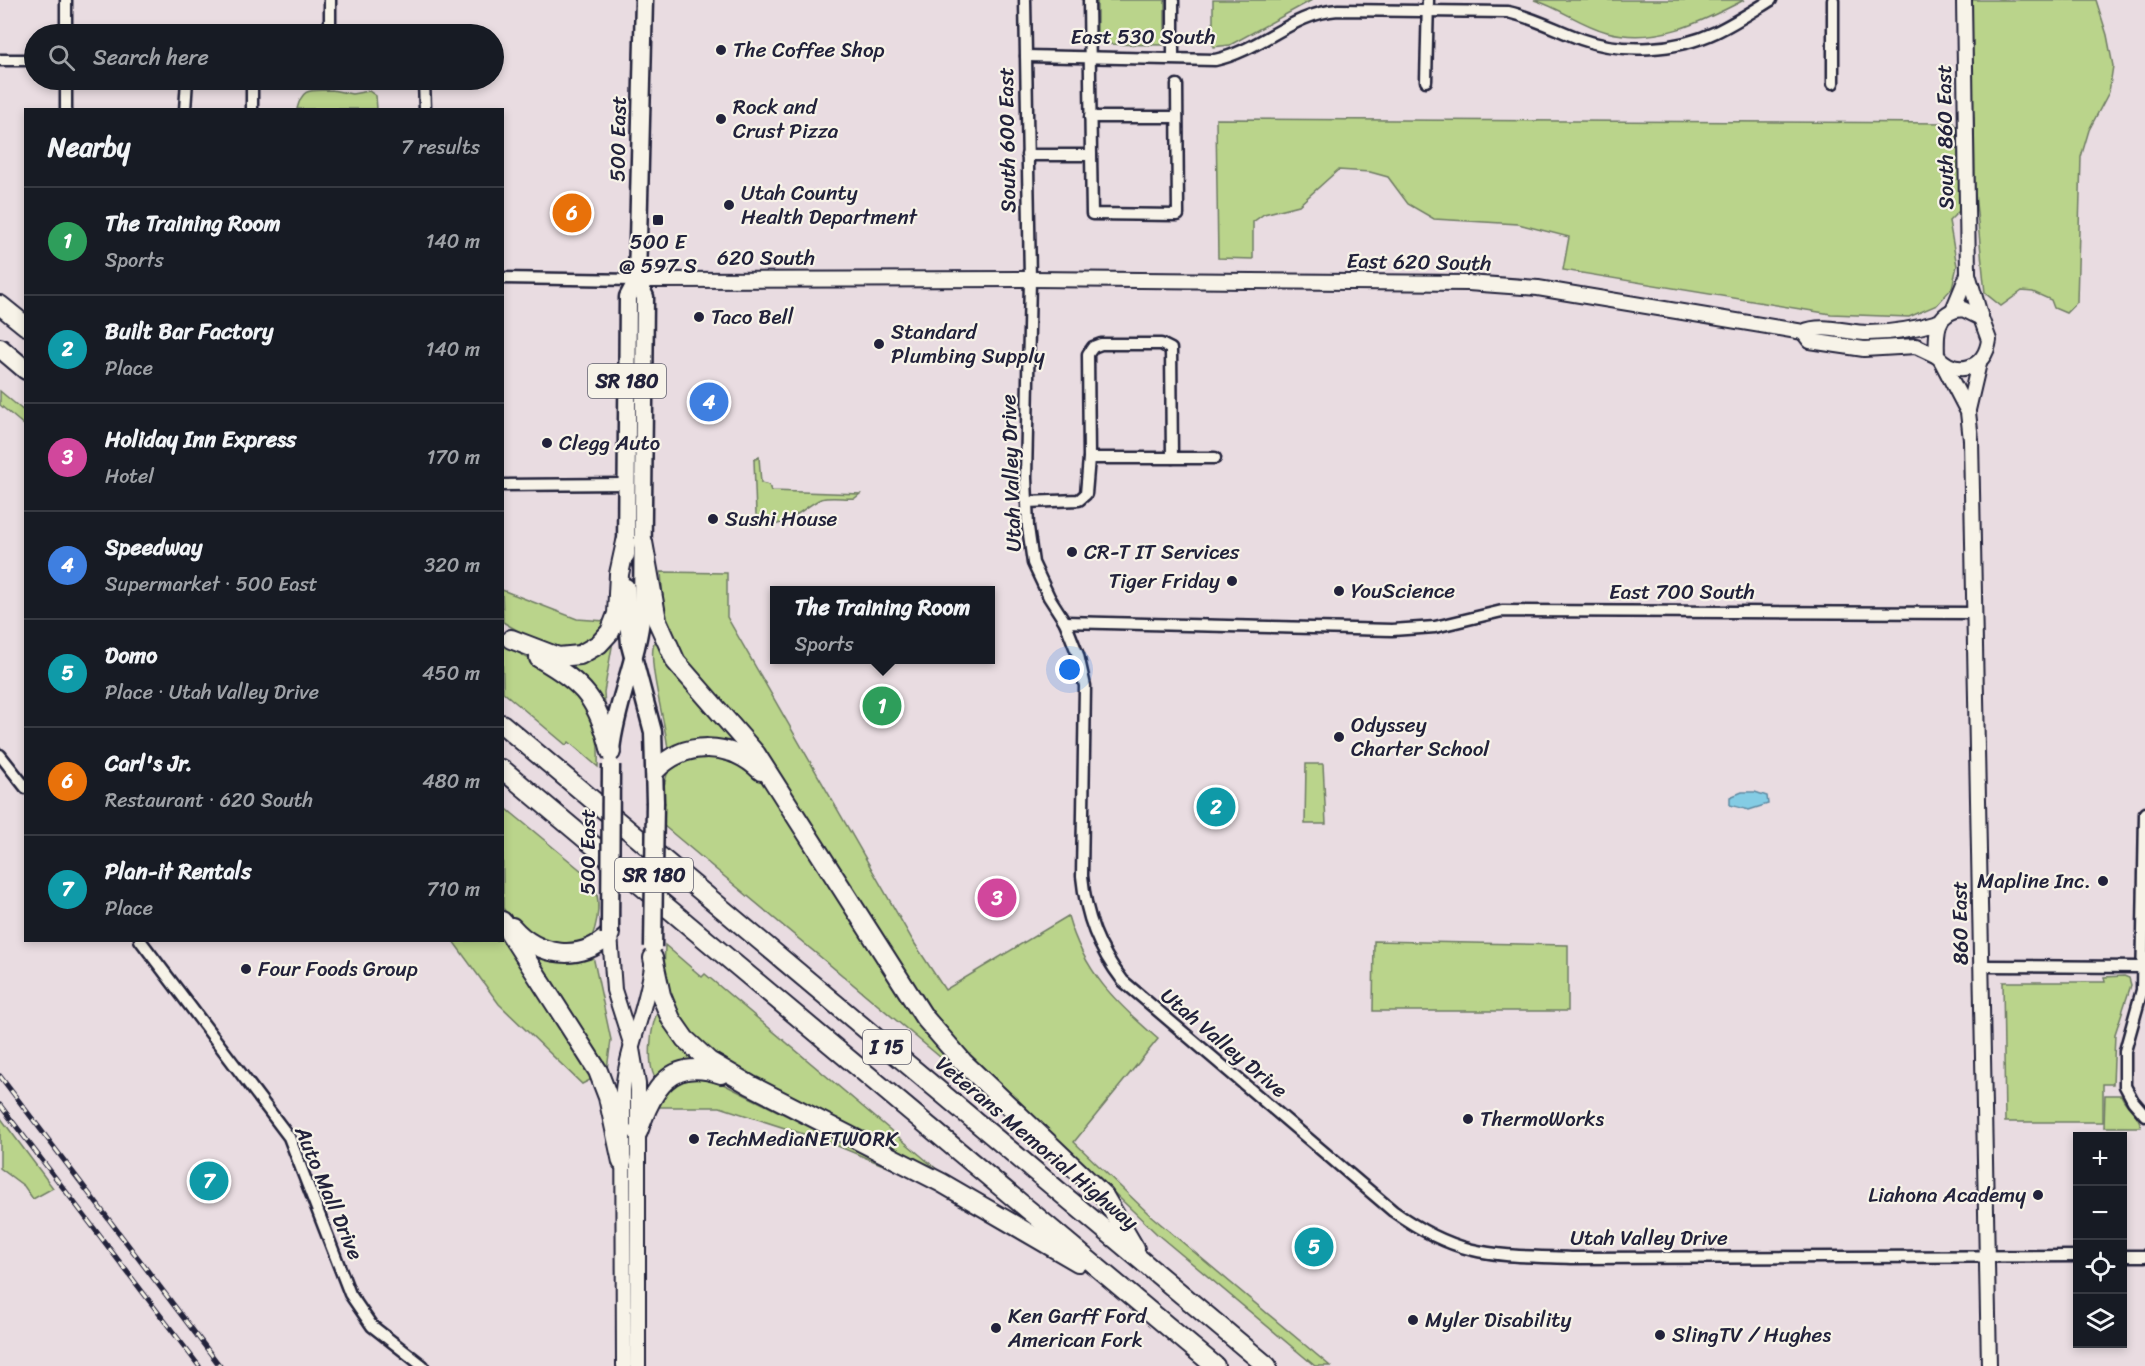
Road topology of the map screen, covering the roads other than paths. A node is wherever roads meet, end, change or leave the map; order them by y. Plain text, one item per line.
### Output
1 (66, 0) edge
2 (330, 0) edge
3 (644, 0) edge
4 (1025, 0) edge
5 (1089, 0) edge
6 (1173, 0) edge
7 (1771, 0) edge
8 (1833, 0) edge
9 (1964, 0) edge
10 (1428, 6) edge
11 (66, 24) edge
12 (330, 24) edge
13 (1026, 56) junction
14 (1089, 56) junction
15 (1173, 58) junction
16 (0, 60) edge
17 (24, 60) edge
18 (1426, 81) dead end
19 (1833, 83) dead end
20 (1177, 85) dead end
21 (66, 90) edge
22 (186, 90) edge
23 (252, 90) edge
24 (424, 90) edge
25 (66, 108) edge
26 (185, 108) edge
27 (252, 108) edge
28 (424, 108) edge
29 (1090, 117) junction
30 (1177, 117) junction
31 (1027, 155) junction
32 (1091, 155) junction
33 (1968, 274) junction
34 (504, 278) edge
35 (1030, 279) junction
36 (637, 280) junction
37 (0, 305) edge
38 (1953, 310) junction
39 (1982, 318) junction
40 (1938, 322) junction
41 (24, 324) edge
42 (1803, 332) junction
43 (0, 348) edge
44 (1940, 359) junction
45 (1979, 363) junction
46 (24, 368) edge
47 (1968, 412) junction
48 (1089, 458) junction
49 (1172, 458) junction
50 (1215, 458) dead end
51 (627, 484) junction
52 (504, 485) edge
53 (1027, 502) junction
54 (635, 542) junction
55 (1975, 613) junction
56 (1065, 622) junction
57 (507, 636) edge
58 (634, 662) junction
59 (504, 726) edge
60 (0, 755) edge
61 (611, 758) junction
62 (504, 771) edge
63 (655, 771) junction
64 (24, 785) edge
65 (776, 788) junction
66 (2145, 813) edge
67 (2144, 896) edge
68 (504, 921) edge
69 (504, 922) edge
70 (610, 934) junction
71 (142, 942) edge
72 (653, 953) junction
73 (1982, 966) junction
74 (2142, 967) junction
75 (631, 1043) junction
76 (750, 1085) junction
77 (2145, 1115) edge
78 (638, 1132) junction
79 (622, 1162) junction
80 (2073, 1256) edge
81 (2127, 1256) edge
82 (2145, 1256) edge
83 (1986, 1257) junction
84 (1142, 1261) junction
85 (1121, 1287) junction
86 (423, 1366) edge
87 (624, 1366) edge
88 (638, 1366) edge
89 (1215, 1366) edge
90 (1267, 1366) edge
91 (1989, 1366) edge

1 - 11 street
2 - 12 street
3 - 36 main road, 500 East / SR 180
4 - 13 street, South 600 East
5 - 14 street
6 - 15 street
7 - 10 street, East 530 South
8 - 19 street
9 - 33 street, South 860 East
10 - 15 street, East 530 South
10 - 18 street
13 - 14 street, East 530 South
13 - 31 street, South 600 East
14 - 15 street, East 530 South
14 - 29 street
16 - 17 street
20 - 30 street
21 - 25 street
22 - 26 street
23 - 27 street
24 - 28 street
29 - 30 street
29 - 32 street
30 - 32 street
31 - 32 street
31 - 35 street, South 600 East
33 - 38 street, South 860 East
33 - 39 street, South 860 East
34 - 36 street, 620 South
35 - 36 street, 620 South
35 - 42 street, East 620 South
35 - 53 street, Utah Valley Drive
36 - 51 main road, 500 East / SR 180
36 - 54 main road, 500 East / SR 180
37 - 41 highway
38 - 39 street
38 - 40 street
39 - 45 street
40 - 42 street, East 620 South
40 - 44 street
42 - 44 street, East 620 South
43 - 46 highway
44 - 45 street
44 - 47 street
45 - 47 street
47 - 55 street, 860 East
48 - 49 street
48 - 49 street
48 - 53 street
49 - 50 street
51 - 52 street
51 - 54 main road, 500 East / SR 180
53 - 56 street, Utah Valley Drive
54 - 57 highway
54 - 58 main road, 500 East / SR 180
54 - 65 highway
55 - 56 street, East 700 South
55 - 73 street, 860 East
56 - 83 street, Utah Valley Drive
57 - 61 highway
58 - 61 main road, 500 East / SR 180
58 - 63 main road, 500 East / SR 180
59 - 84 highway, Veterans Memorial Highway / I 15
60 - 64 street
61 - 70 main road, 500 East / SR 180, bridge
62 - 85 highway, I 15
63 - 65 highway
63 - 72 main road, 500 East / SR 180, bridge
65 - 84 highway
66 - 67 street
67 - 74 street
68 - 70 highway
69 - 79 highway
70 - 75 street, 500 East / SR 180
71 - 86 street, Auto Mall Drive
72 - 75 street, 500 East / SR 180
72 - 76 highway
73 - 74 street
73 - 83 street, 860 East
74 - 77 street
75 - 78 street, 500 East / SR 180
75 - 79 street, 500 East / SR 180
76 - 78 highway
76 - 85 highway
78 - 88 street, 500 East / SR 180
79 - 87 street, 500 East / SR 180
80 - 83 street, Utah Valley Drive
81 - 82 street
83 - 91 street, 860 East
84 - 90 highway, Veterans Memorial Highway / I 15
85 - 89 highway, I 15

